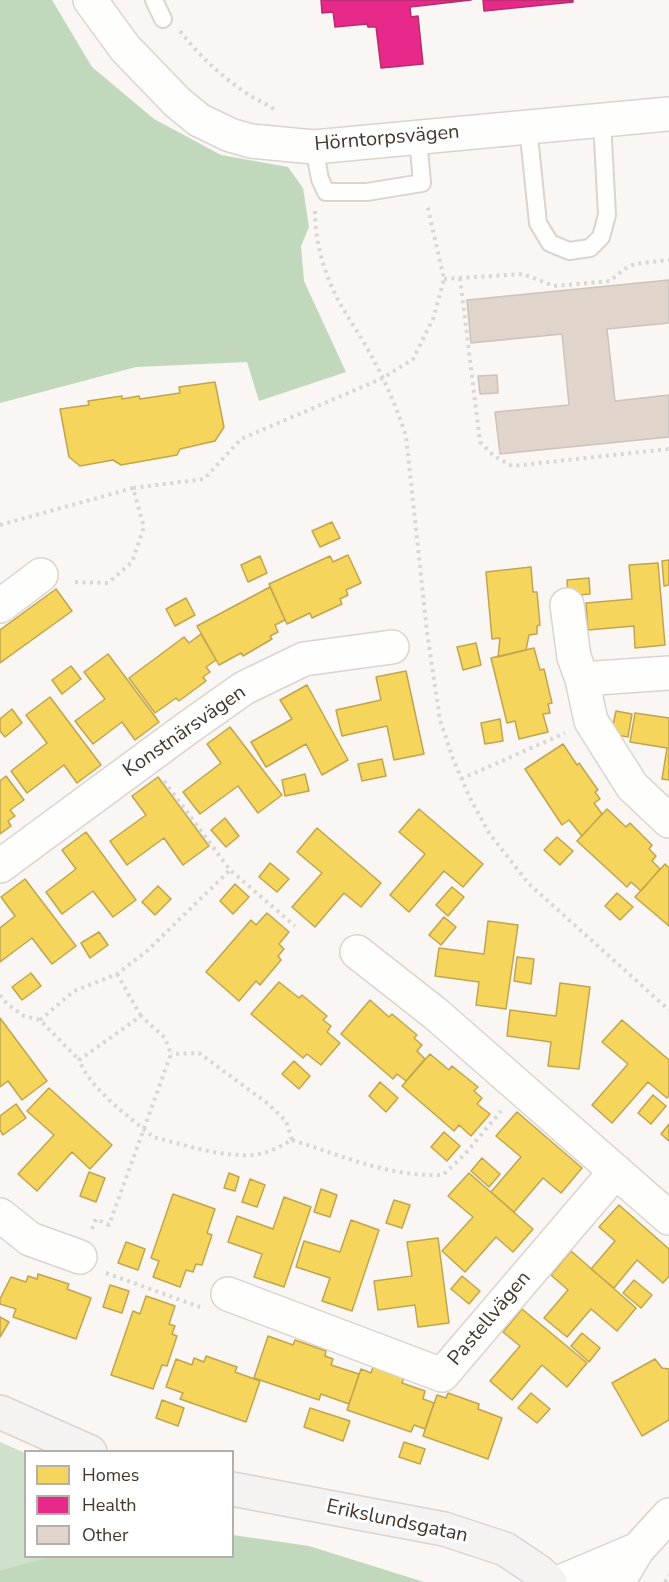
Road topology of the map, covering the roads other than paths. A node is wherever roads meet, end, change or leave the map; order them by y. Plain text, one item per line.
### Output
1 (90, 0) edge
2 (154, 0) edge
3 (163, 19) road end
4 (669, 114) edge
5 (602, 120) junction
6 (528, 127) junction
7 (418, 137) junction
8 (314, 147) junction
9 (41, 575) road end
10 (567, 605) dead end
11 (0, 606) edge
12 (392, 647) dead end
13 (669, 673) edge
14 (582, 679) junction
15 (669, 821) edge
16 (0, 866) edge
17 (357, 952) dead end
18 (616, 1171) junction
19 (0, 1215) edge
20 (669, 1218) edge
21 (80, 1257) road end
22 (228, 1294) road end
23 (0, 1412) edge
24 (86, 1450) edge
25 (234, 1489) edge
26 (669, 1515) edge
27 (638, 1550) junction
28 (550, 1582) edge
29 (560, 1582) edge
30 (618, 1582) edge

1 - 8 street, Hörntorpsvägen
2 - 3 lane
4 - 5 street, Hörntorpsvägen
5 - 6 street, Hörntorpsvägen
5 - 6 lane
6 - 7 street, Hörntorpsvägen
7 - 8 street, Hörntorpsvägen
7 - 8 lane
9 - 11 street
10 - 14 street
12 - 16 street, Konstnärsvägen
13 - 14 street
14 - 15 street
17 - 18 street
18 - 20 street
18 - 22 street, Pastellvägen
19 - 21 street
23 - 24 street
25 - 28 street, Erikslundsgatan
26 - 27 street
27 - 29 street
27 - 30 street

